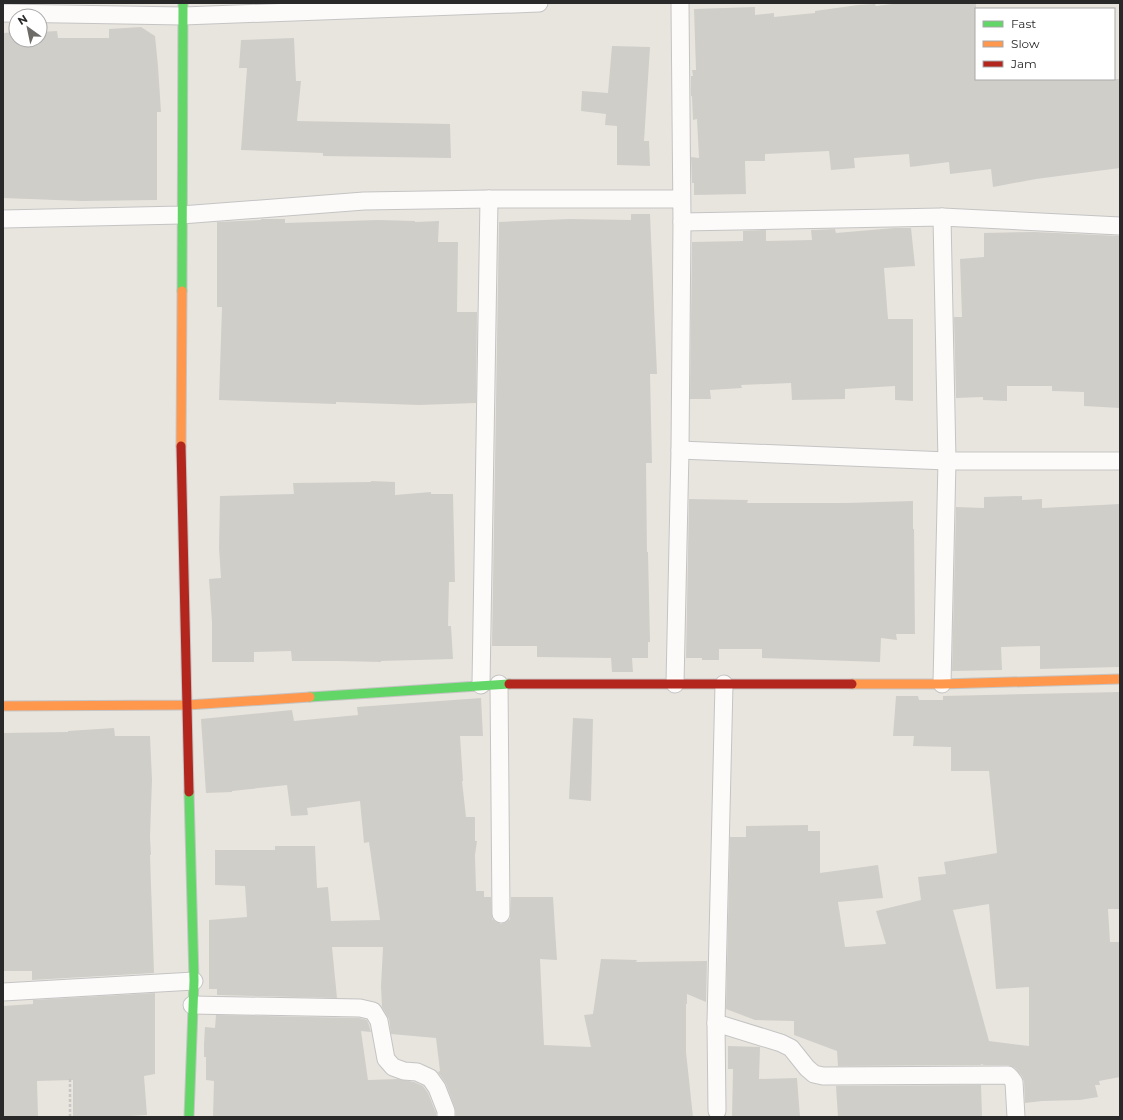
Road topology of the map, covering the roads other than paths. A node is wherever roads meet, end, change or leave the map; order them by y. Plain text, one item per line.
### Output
1 (539, 3) edge
2 (680, 3) edge
3 (183, 9) edge
4 (3, 14) edge
5 (489, 199) junction
6 (681, 199) junction
7 (181, 215) junction
8 (942, 217) junction
9 (3, 219) edge
10 (682, 222) junction
11 (1120, 226) edge
12 (680, 450) junction
13 (947, 461) junction
14 (1120, 461) edge
15 (1120, 679) edge
16 (499, 684) junction
17 (675, 684) junction
18 (724, 684) junction
19 (942, 684) junction
20 (481, 685) junction
21 (187, 705) junction
22 (3, 706) edge
23 (501, 914) dead end
24 (194, 981) junction
25 (3, 992) edge
26 (192, 1005) junction
27 (716, 1023) junction
28 (717, 1111) dead end
29 (189, 1117) edge
30 (446, 1117) edge
31 (1016, 1117) edge

1 - 3 street
2 - 6 street
3 - 4 street
3 - 7 street
5 - 6 street
5 - 7 street
5 - 20 street
6 - 10 street
7 - 9 street
7 - 21 street
8 - 10 street
8 - 11 street
8 - 13 street
10 - 12 street
12 - 13 street
12 - 17 street
13 - 14 street
13 - 19 street
15 - 19 street
16 - 17 street
16 - 20 street
16 - 23 street
17 - 18 street
18 - 19 street
18 - 27 street
20 - 21 street
21 - 22 street
21 - 24 street
24 - 25 street
24 - 26 street
26 - 29 street
26 - 30 street
27 - 28 street
27 - 31 street

